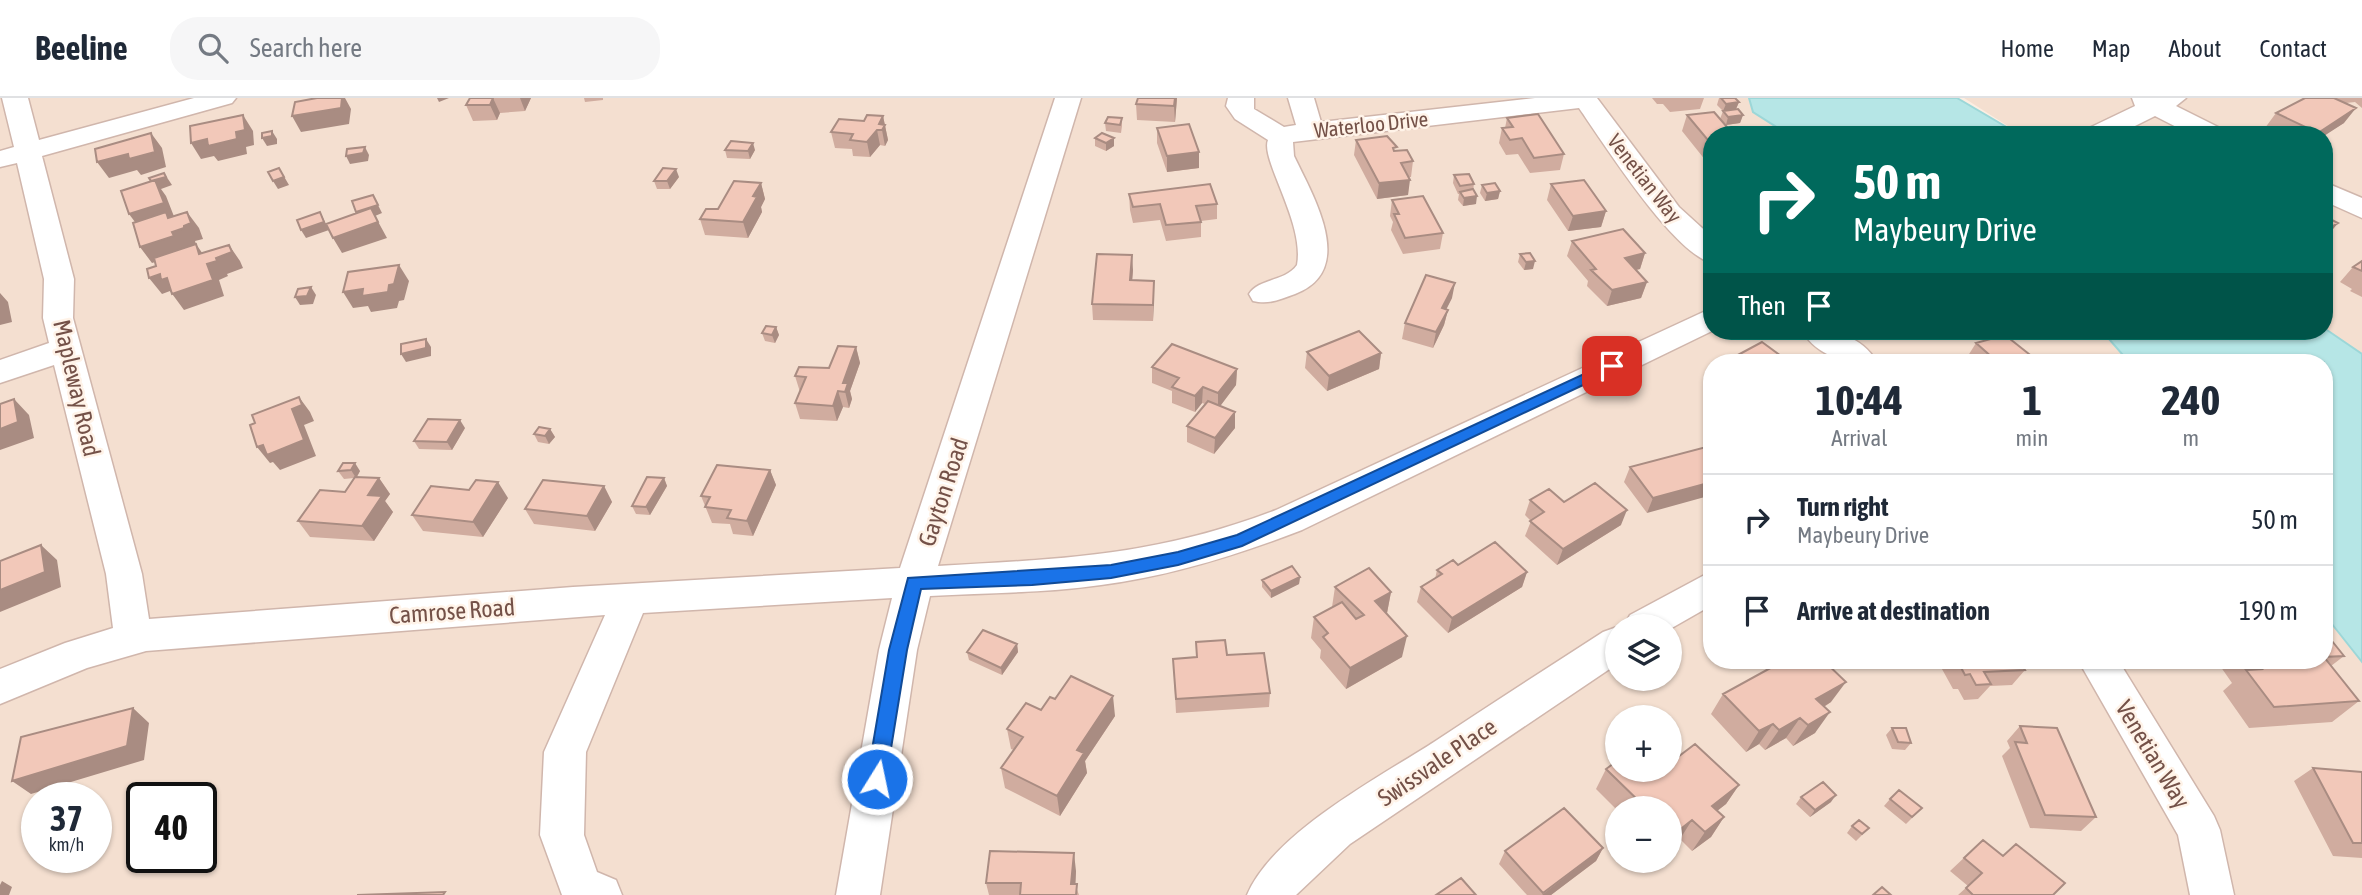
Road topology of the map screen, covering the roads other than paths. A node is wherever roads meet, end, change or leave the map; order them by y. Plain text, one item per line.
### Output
1 (15, 98) edge
2 (223, 98) edge
3 (1068, 98) edge
4 (1241, 98) edge
5 (1301, 98) edge
6 (1584, 99) edge
7 (2156, 101) edge
8 (2112, 126) edge
9 (2198, 126) edge
10 (1311, 131) junction
11 (1282, 137) junction
12 (14, 155) edge
13 (2333, 194) edge
14 (2362, 209) edge
15 (1703, 245) edge
16 (1264, 294) dead end
17 (1703, 322) edge
18 (1830, 340) edge
19 (66, 349) junction
20 (1850, 354) edge
21 (0, 372) edge
22 (914, 583) junction
23 (1703, 591) edge
24 (630, 600) junction
25 (1664, 614) edge
26 (133, 638) junction
27 (1605, 651) edge
28 (2102, 669) edge
29 (0, 687) edge
30 (600, 895) edge
31 (858, 895) edge
32 (1269, 895) edge
33 (2212, 895) edge

1 - 12 street, Mapleway Road
2 - 12 street
3 - 22 street, Gayton Road
4 - 11 street
5 - 10 street
6 - 10 street, Waterloo Drive
6 - 15 street, Venetian Way
7 - 8 street
7 - 9 street
10 - 11 street, Waterloo Drive
11 - 16 street
12 - 19 street, Mapleway Road
13 - 14 street
17 - 22 street, Camrose Road
18 - 20 street
19 - 21 street
19 - 26 street, Mapleway Road
22 - 24 street, Camrose Road
22 - 31 street, Gayton Road
23 - 25 street
24 - 26 street, Camrose Road
24 - 30 street
26 - 29 street, Camrose Road
27 - 32 street, Swissvale Place
28 - 33 street, Venetian Way

